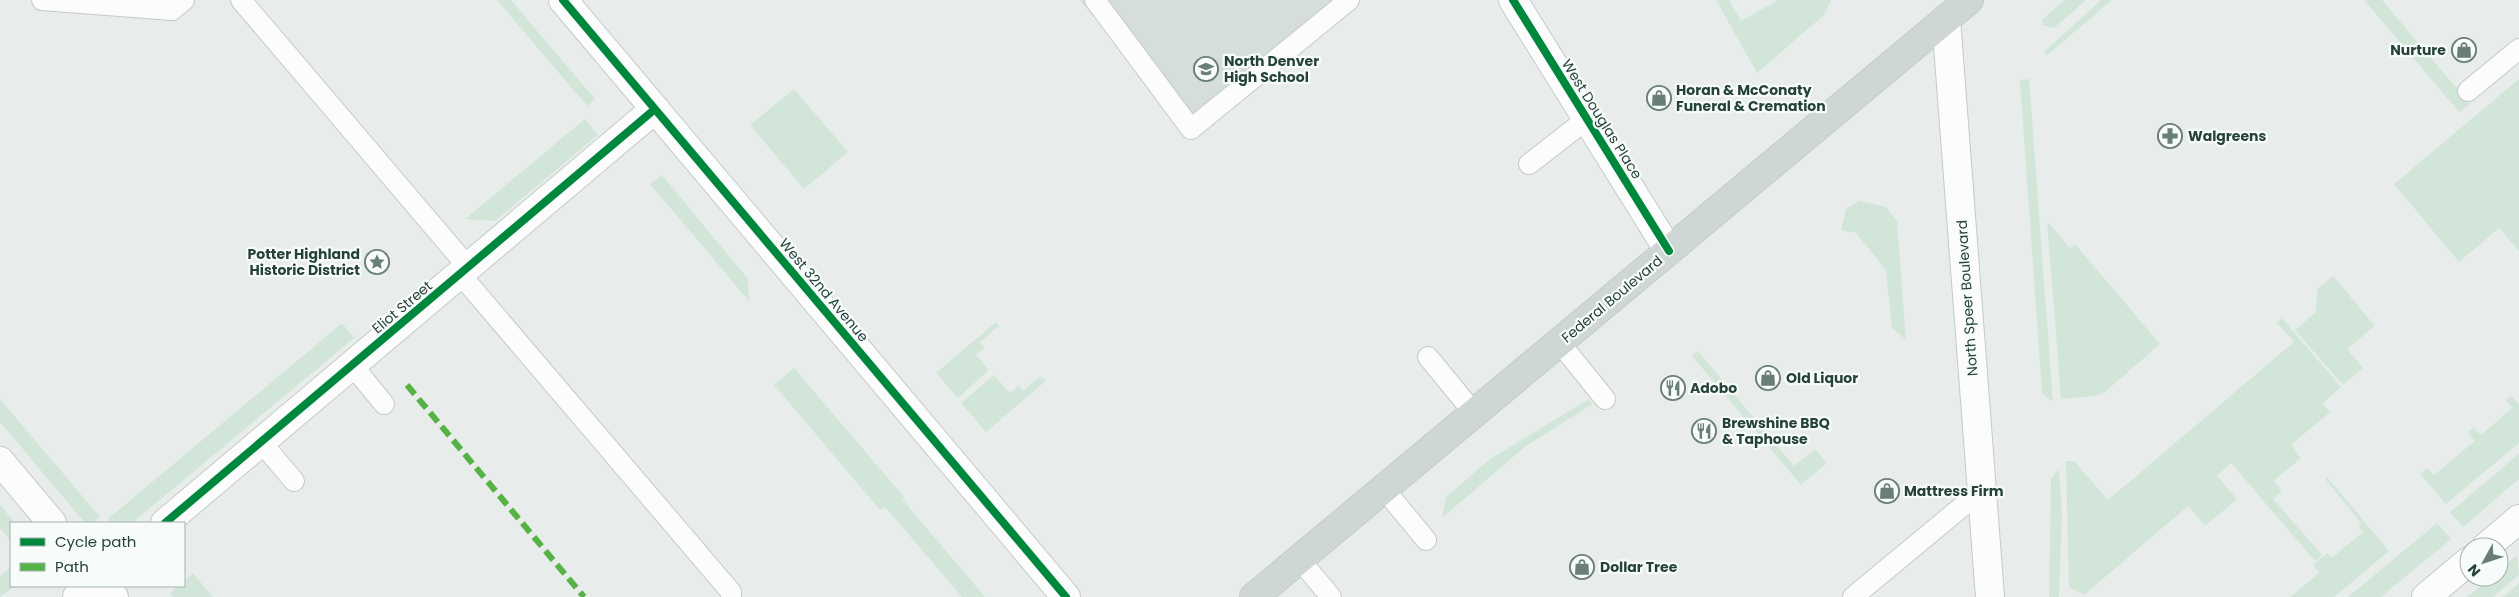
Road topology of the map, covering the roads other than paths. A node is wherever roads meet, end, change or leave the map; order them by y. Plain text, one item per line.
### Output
1 (42, 0) edge
2 (184, 0) edge
3 (241, 0) edge
4 (563, 0) edge
5 (1095, 0) edge
6 (1349, 0) edge
7 (1513, 0) edge
8 (1969, 0) edge
9 (1946, 10) edge
10 (2519, 50) edge
11 (2468, 91) dead end
12 (655, 110) junction
13 (1587, 119) junction
14 (1529, 164) dead end
15 (1669, 251) junction
16 (464, 270) junction
17 (1559, 342) junction
18 (1428, 357) dead end
19 (352, 365) junction
20 (1605, 399) dead end
21 (384, 404) dead end
22 (1474, 413) junction
23 (261, 442) junction
24 (0, 461) edge
25 (294, 482) dead end
26 (1384, 489) junction
27 (1982, 491) junction
28 (2519, 519) edge
29 (51, 522) edge
30 (166, 522) edge
31 (2498, 537) edge
32 (1426, 540) dead end
33 (1299, 559) junction
34 (2459, 569) edge
35 (90, 587) edge
36 (106, 587) edge
37 (78, 597) edge
38 (114, 597) edge
39 (731, 597) edge
40 (1066, 597) edge
41 (1254, 597) edge
42 (1331, 597) edge
43 (1853, 597) edge
44 (1990, 597) edge
45 (2426, 597) edge

1 - 2 lane
3 - 16 lane
4 - 12 street, West 32nd Avenue
5 - 6 lane
7 - 13 street, West Douglas Place
8 - 9 main road, Federal Boulevard
9 - 15 main road, Federal Boulevard
9 - 27 street, North Speer Boulevard
10 - 11 lane
12 - 16 street, Eliot Street
12 - 40 street, West 32nd Avenue
13 - 14 lane
13 - 15 street, West Douglas Place
15 - 17 main road, Federal Boulevard
16 - 19 street, Eliot Street
16 - 39 lane
17 - 20 lane
17 - 22 main road, Federal Boulevard
18 - 22 lane
19 - 21 lane
19 - 23 street, Eliot Street
22 - 26 main road, Federal Boulevard
23 - 25 lane
23 - 30 street, Eliot Street
24 - 29 street
26 - 32 lane
26 - 33 main road, Federal Boulevard
27 - 43 lane
27 - 44 street, North Speer Boulevard
28 - 31 street
33 - 41 main road, Federal Boulevard
33 - 42 lane
34 - 45 street
35 - 37 street
36 - 38 street

